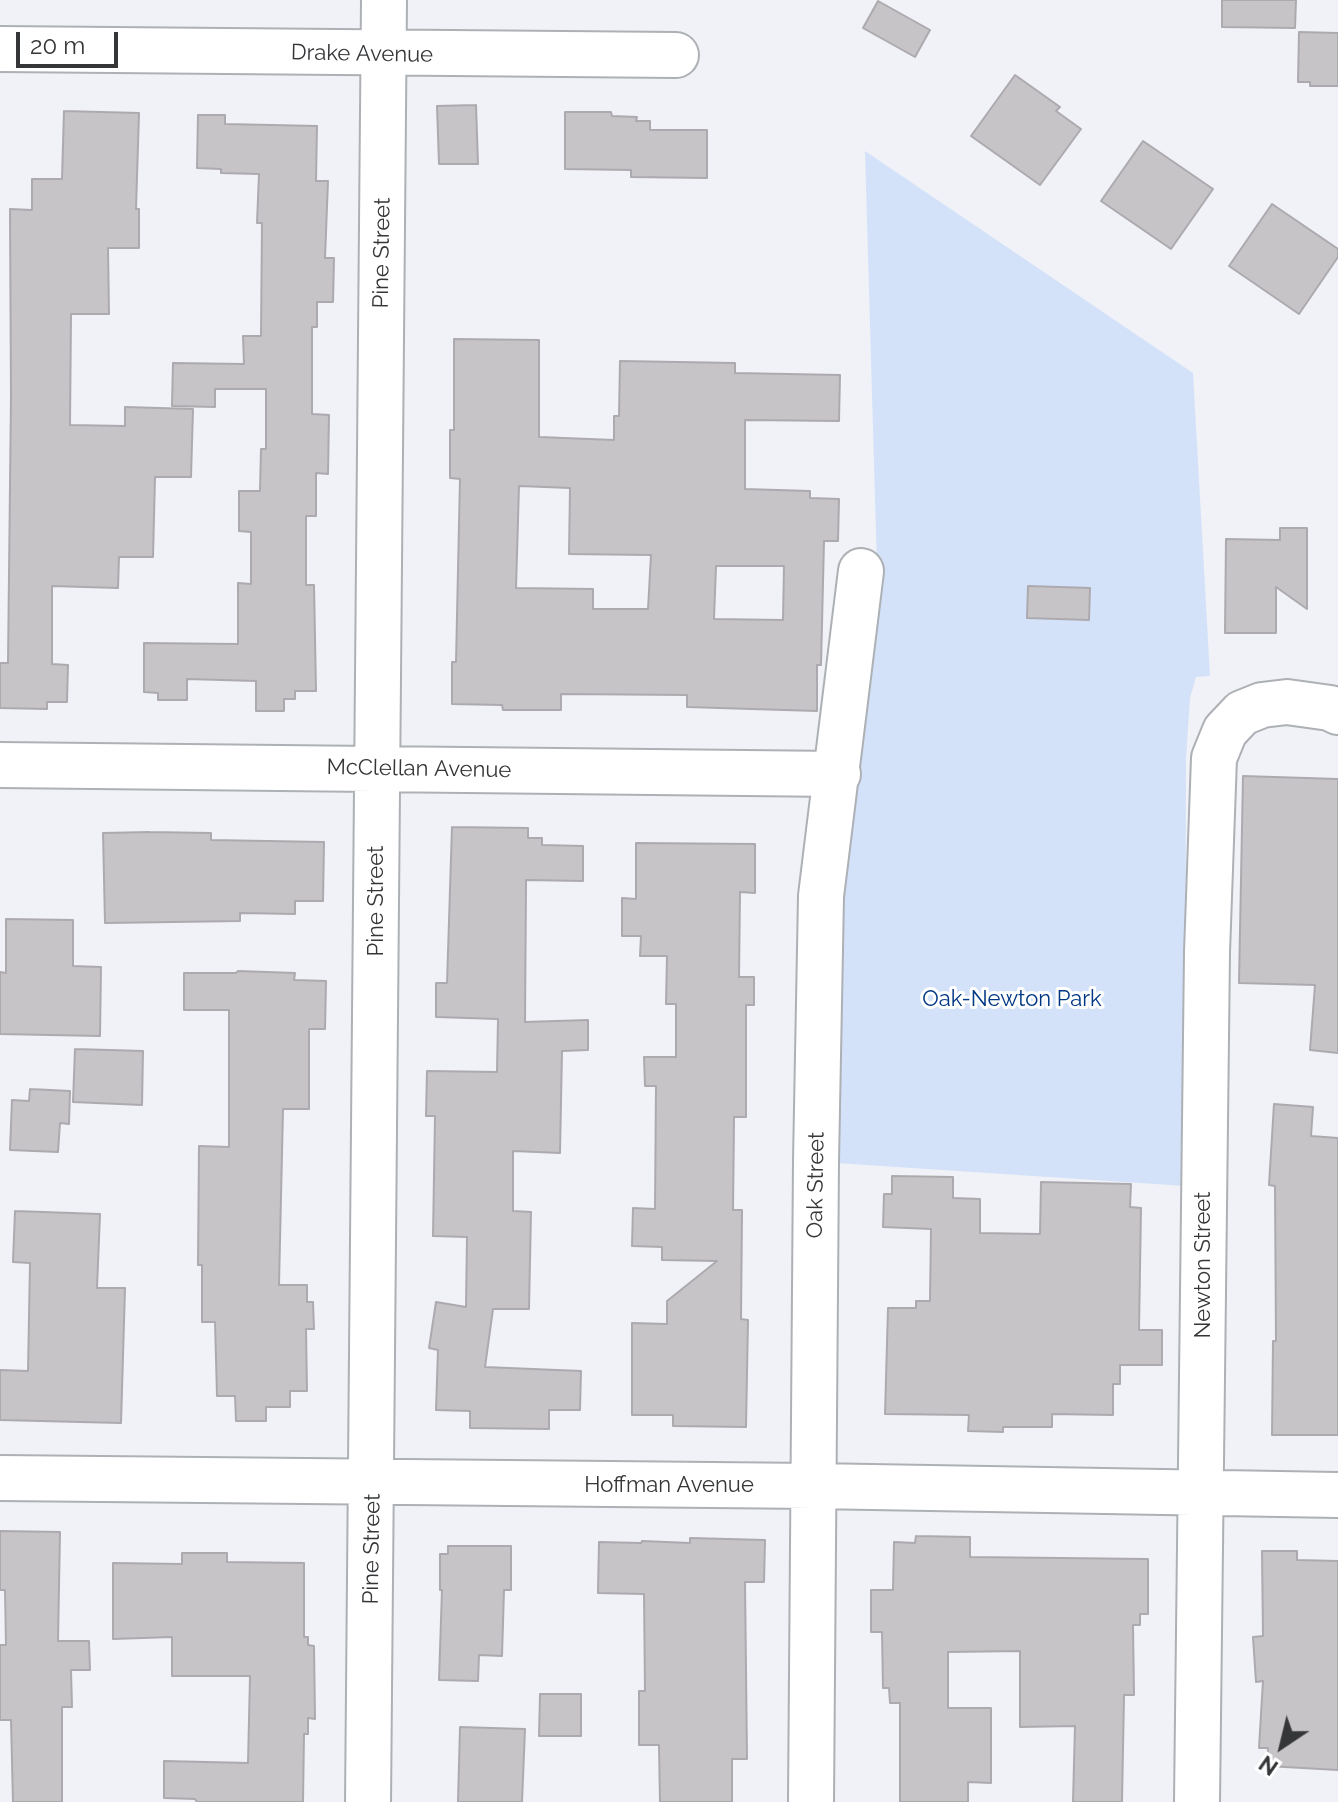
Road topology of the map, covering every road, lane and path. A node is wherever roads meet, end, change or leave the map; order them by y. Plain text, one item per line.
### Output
1 (384, 0) edge
2 (0, 49) edge
3 (384, 54) junction
4 (676, 55) dead end
5 (861, 571) dead end
6 (1338, 712) edge
7 (0, 765) edge
8 (376, 769) junction
9 (838, 774) junction
10 (0, 1478) edge
11 (373, 1483) junction
12 (813, 1486) junction
13 (1201, 1493) junction
14 (1338, 1495) edge
15 (368, 1802) edge
16 (811, 1802) edge
17 (1197, 1802) edge

1 - 3 street, Pine Street
2 - 3 street, Drake Avenue
3 - 4 street, Drake Avenue
3 - 8 street, Pine Street
5 - 9 street, Oak Street
6 - 13 street, Newton Street
7 - 8 street, McClellan Avenue
8 - 9 street, McClellan Avenue
8 - 11 street, Pine Street
9 - 12 street, Oak Street
10 - 11 street, Hoffman Avenue
11 - 12 street, Hoffman Avenue
11 - 15 street, Pine Street
12 - 13 street, Hoffman Avenue
12 - 16 street, Oak Street
13 - 14 street, Hoffman Avenue
13 - 17 street, Newton Street

